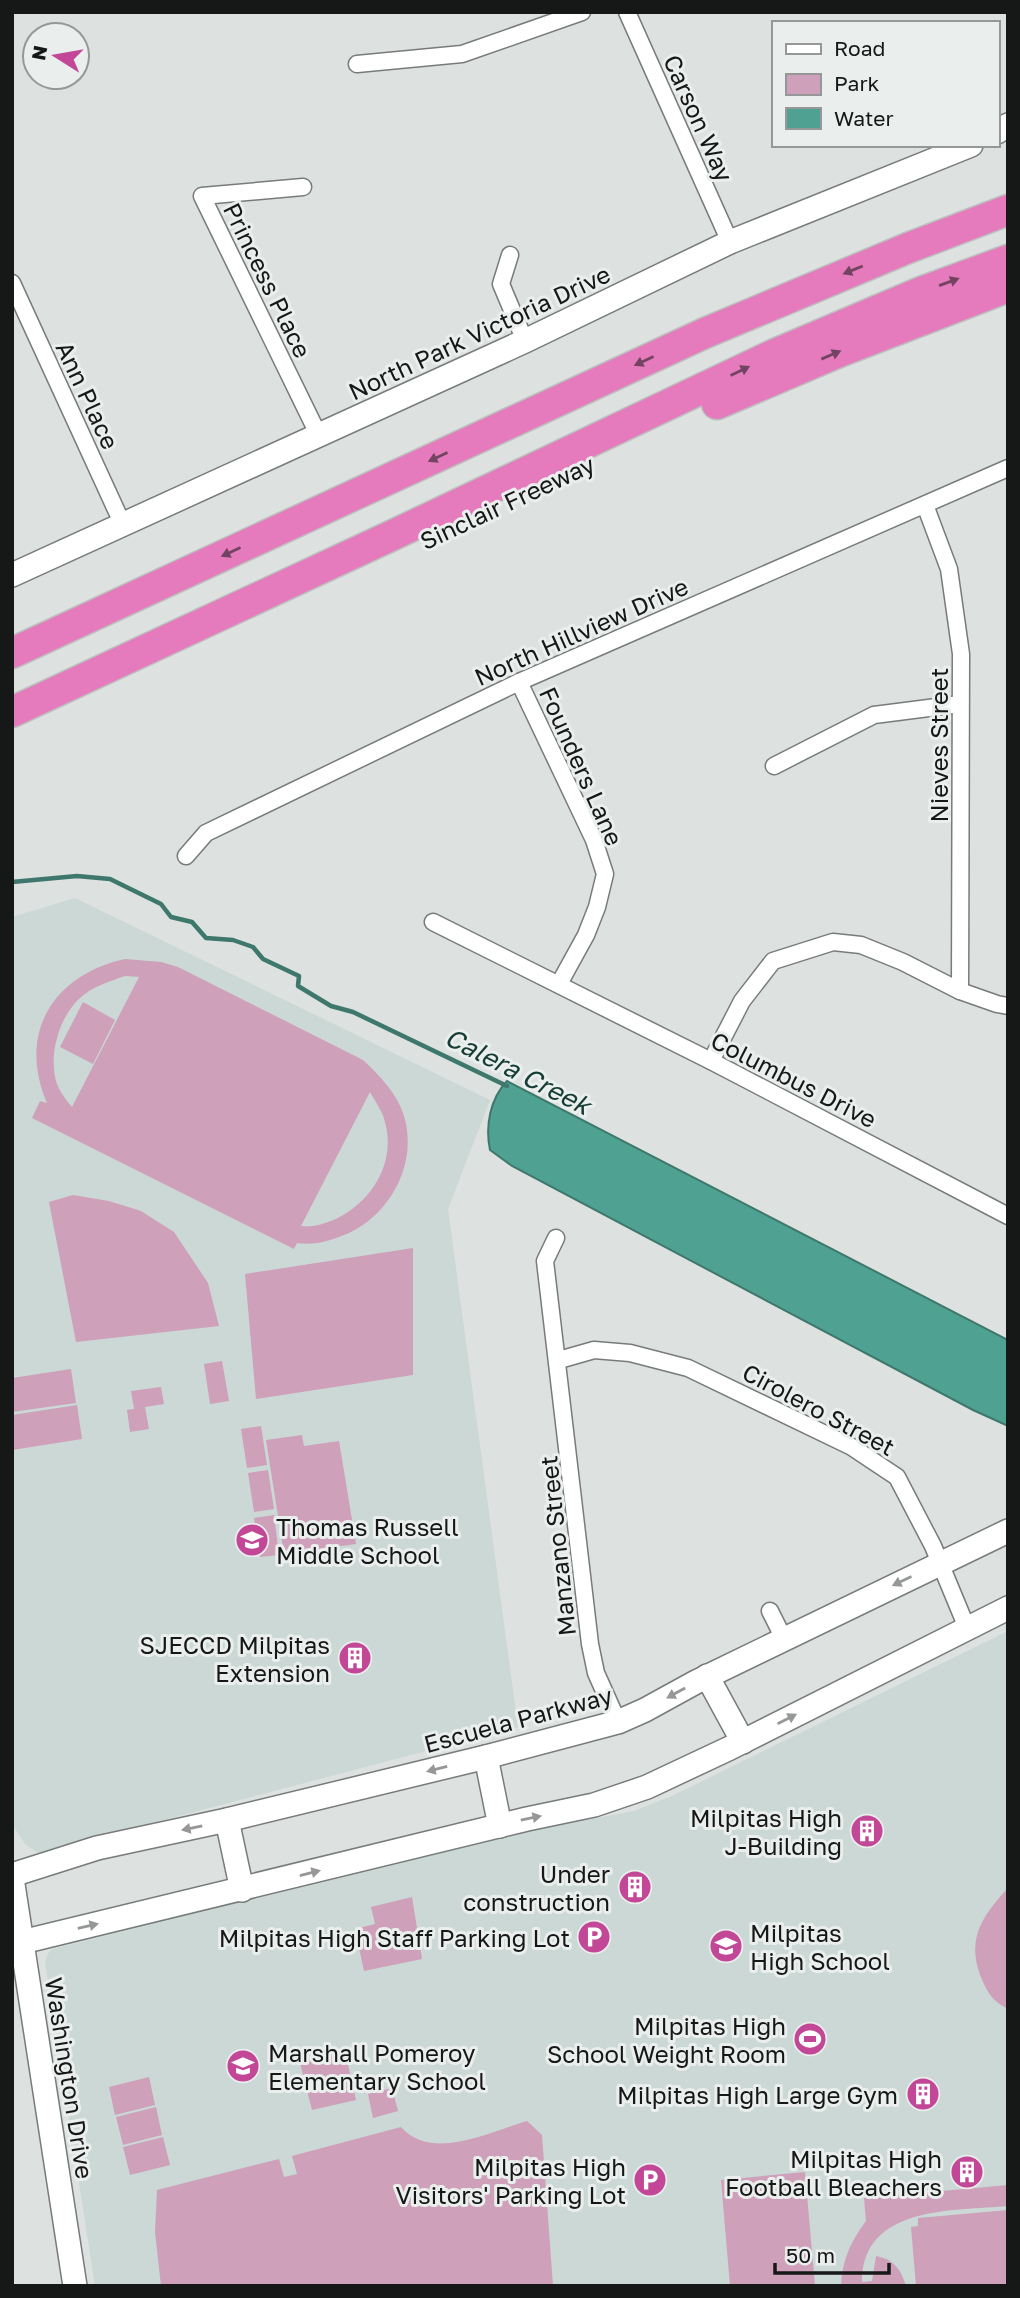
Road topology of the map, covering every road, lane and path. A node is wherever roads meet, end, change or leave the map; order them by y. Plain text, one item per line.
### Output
1 (582, 12) edge
2 (627, 12) edge
3 (358, 64) dead end
4 (966, 147) edge
5 (303, 187) dead end
6 (1008, 210) edge
7 (730, 242) junction
8 (510, 255) dead end
9 (1008, 260) edge
10 (12, 283) edge
11 (1008, 287) edge
12 (524, 341) junction
13 (319, 436) junction
14 (1008, 468) edge
15 (925, 505) junction
16 (123, 526) junction
17 (12, 575) edge
18 (12, 653) edge
19 (519, 682) junction
20 (960, 704) junction
21 (12, 712) edge
22 (12, 732) edge
23 (774, 766) dead end
24 (186, 856) dead end
25 (432, 922) dead end
26 (559, 984) junction
27 (960, 991) junction
28 (1008, 1006) edge
29 (711, 1061) junction
30 (1008, 1216) edge
31 (556, 1238) dead end
32 (559, 1360) junction
33 (1008, 1531) edge
34 (939, 1563) junction
35 (1008, 1608) edge
36 (770, 1611) dead end
37 (967, 1628) junction
38 (784, 1639) junction
39 (707, 1676) junction
40 (618, 1722) junction
41 (743, 1742) junction
42 (485, 1758) junction
43 (227, 1820) junction
44 (500, 1826) junction
45 (12, 1876) edge
46 (242, 1889) junction
47 (22, 1942) junction
48 (75, 2286) edge

1 - 3 street
2 - 7 street, Carson Way
4 - 7 street, North Park Victoria Drive
5 - 13 street, Princess Place
6 -> 18 highway
7 - 12 street, North Park Victoria Drive
8 - 12 street
21 -> 9 highway
10 - 16 street, Ann Place
22 -> 11 highway, Sinclair Freeway
12 - 13 street, North Park Victoria Drive
13 - 16 street, North Park Victoria Drive
14 - 15 street, North Hillview Drive
15 - 19 street, North Hillview Drive
15 - 20 street, Nieves Street
16 - 17 street, North Park Victoria Drive
19 - 24 street, North Hillview Drive
19 - 26 street, Founders Lane
20 - 23 street
20 - 27 street, Nieves Street
25 - 26 street, Columbus Drive
26 - 29 street, Columbus Drive
27 - 28 street
27 - 29 street
29 - 30 street, Columbus Drive
31 - 32 street, Manzano Street
32 - 34 street, Cirolero Street
32 - 40 street, Manzano Street
33 - 34 street, Escuela Parkway
34 - 37 street, Cirolero Street
34 -> 38 street, Escuela Parkway
35 - 37 street
36 - 38 street
41 -> 37 street
38 - 39 street, Escuela Parkway
39 -> 40 street, Escuela Parkway
39 - 41 street
40 - 42 street, Escuela Parkway
44 -> 41 street
42 -> 43 street, Escuela Parkway
42 - 44 street
43 -> 45 street, Escuela Parkway
43 - 46 street
46 -> 44 street
45 - 47 street, Washington Drive
47 -> 46 street
47 - 48 street, Washington Drive

